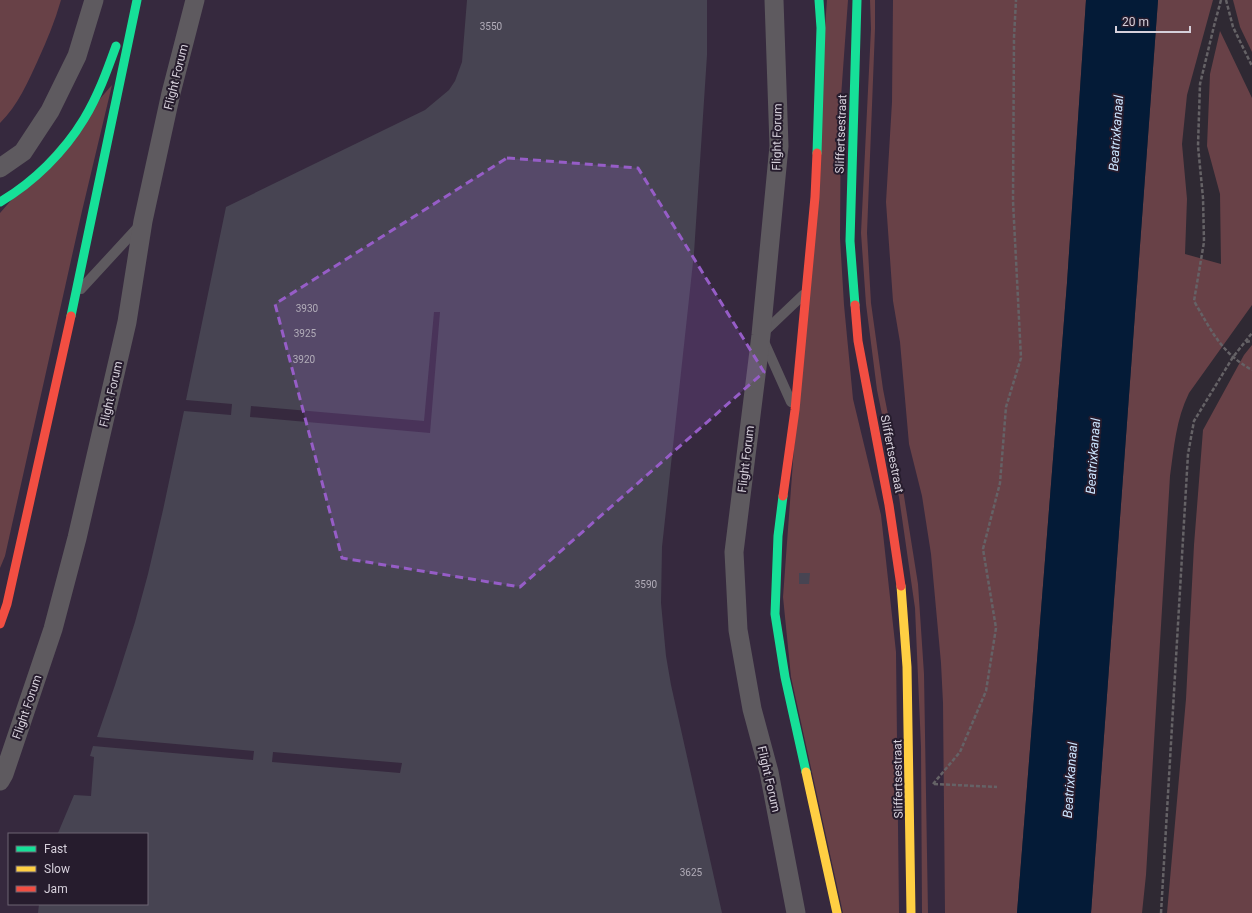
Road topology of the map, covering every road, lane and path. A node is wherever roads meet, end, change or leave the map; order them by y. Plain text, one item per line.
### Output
1 (94, 0) edge
2 (133, 0) edge
3 (137, 0) edge
4 (195, 0) edge
5 (774, 0) edge
6 (819, 0) edge
7 (857, 0) edge
8 (1016, 0) edge
9 (1221, 0) edge
10 (1226, 0) edge
11 (1252, 66) edge
12 (0, 168) edge
13 (0, 202) edge
14 (143, 221) junction
15 (806, 292) junction
16 (76, 295) junction
17 (1252, 333) edge
18 (761, 335) junction
19 (1252, 341) edge
20 (1246, 342) junction
21 (1233, 357) junction
22 (1252, 370) edge
23 (795, 410) junction
24 (0, 624) edge
25 (0, 781) edge
26 (997, 787) dead end
27 (796, 913) edge
28 (836, 913) edge
29 (911, 913) edge
30 (1160, 913) edge

1 - 12 street
2 - 13 street
3 - 16 street
4 - 14 street, Flight Forum
5 - 18 street, Flight Forum
6 - 15 street
7 - 29 street, Sliffertsestraat
8 - 26 path
9 - 21 path
10 - 11 path
14 - 16 lane
14 - 25 street, Flight Forum
15 - 18 lane
15 - 23 street
16 - 24 street
17 - 20 path
18 - 23 lane
18 - 27 street, Flight Forum
19 - 20 path
20 - 21 path
21 - 22 path
21 - 30 path
23 - 28 street

